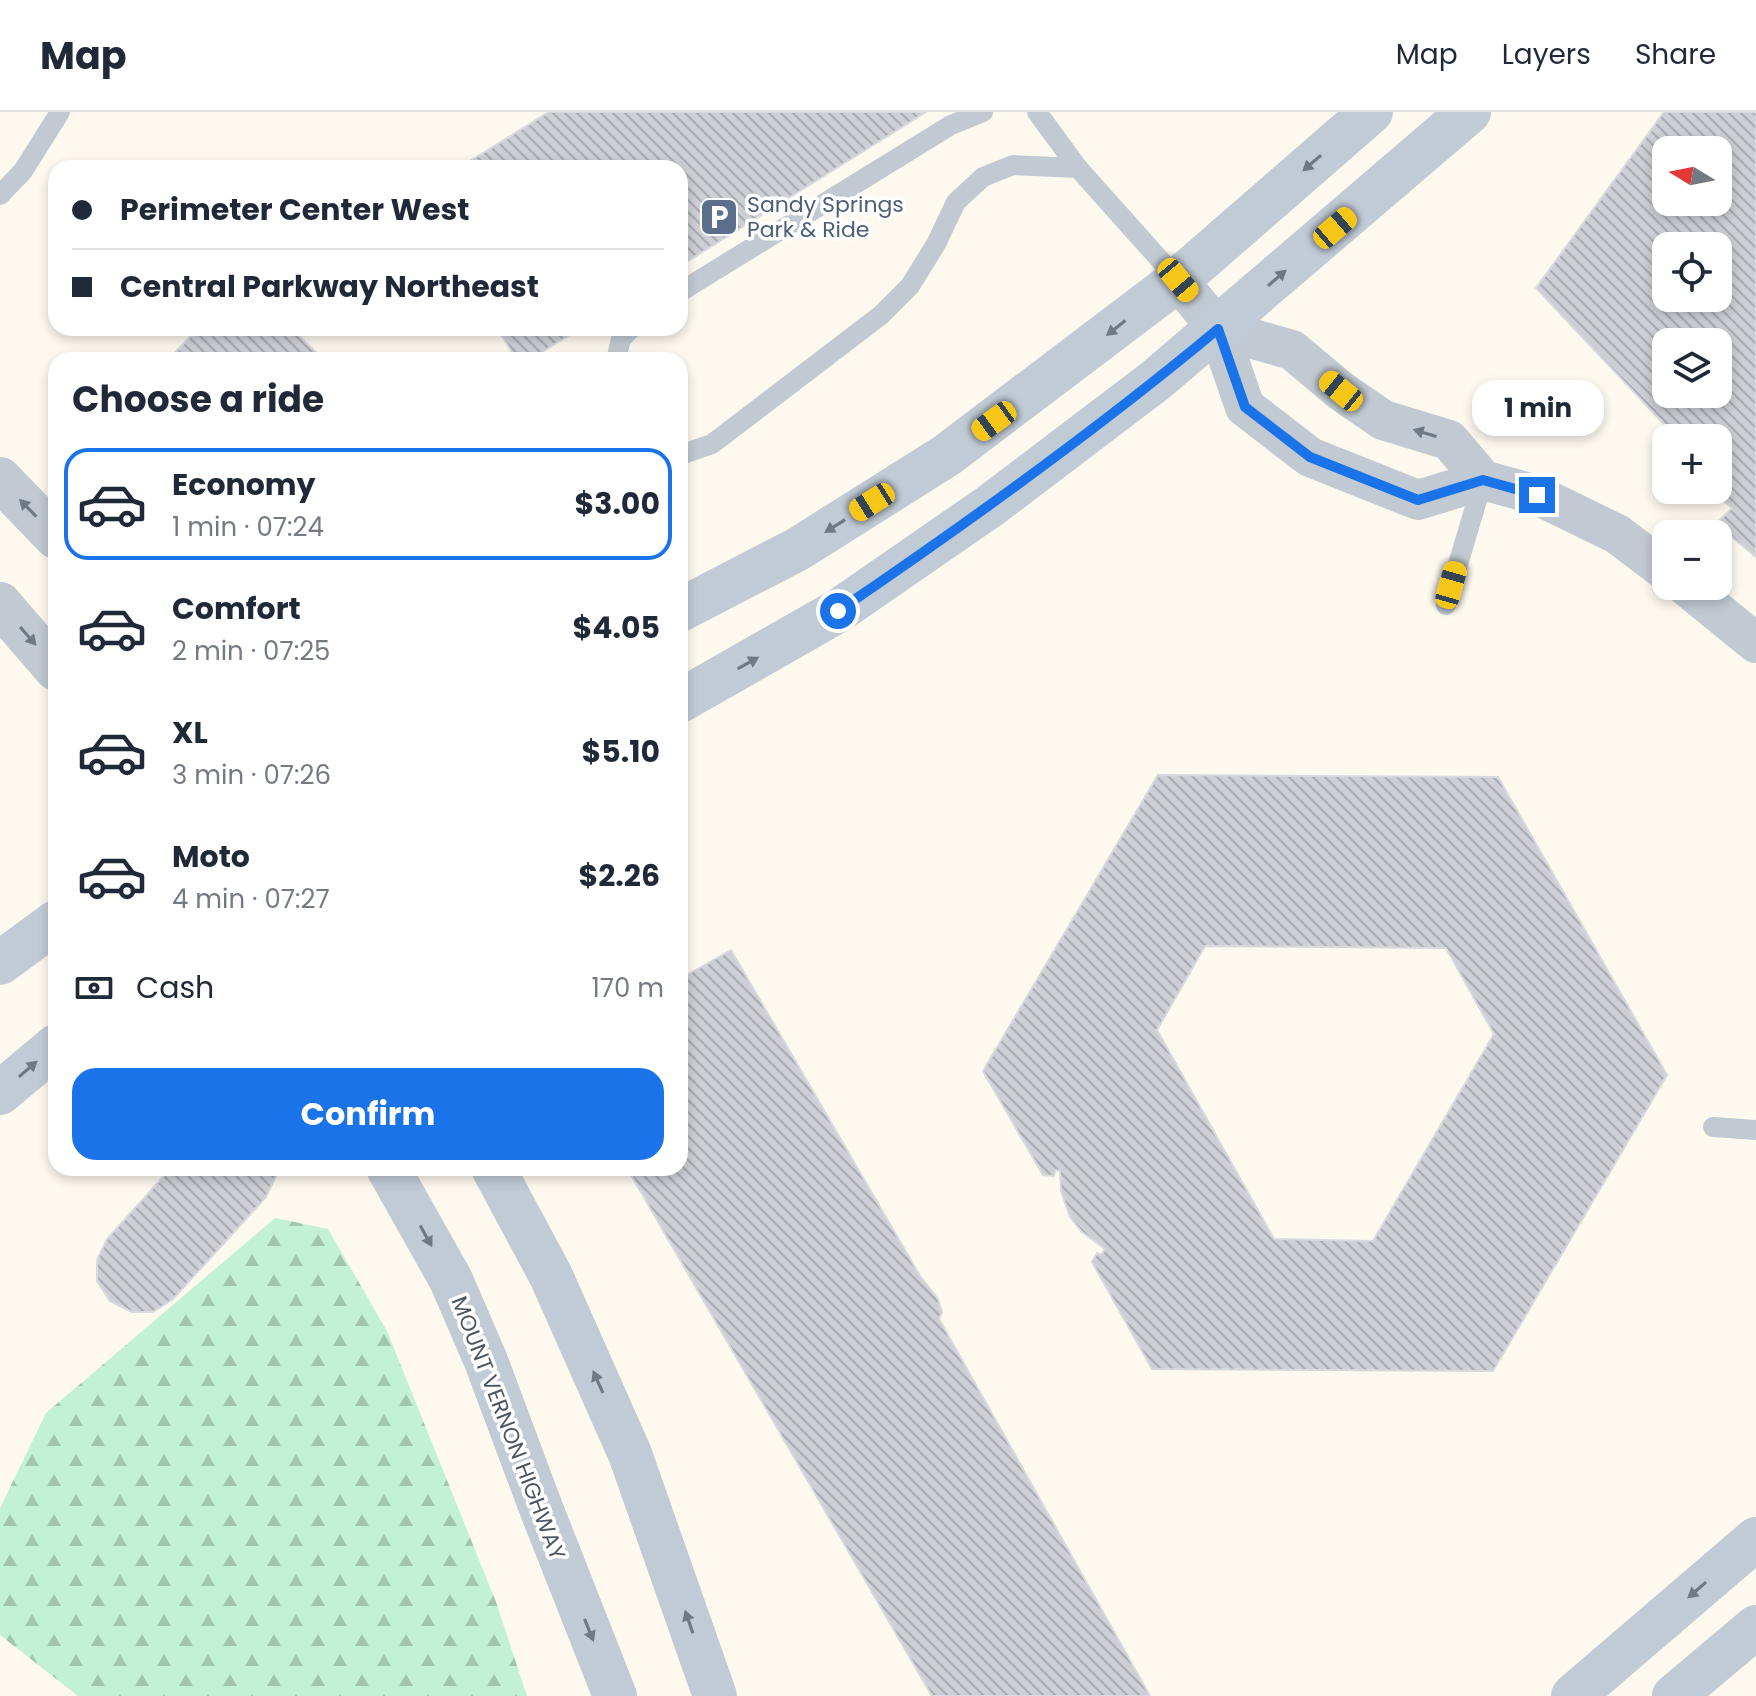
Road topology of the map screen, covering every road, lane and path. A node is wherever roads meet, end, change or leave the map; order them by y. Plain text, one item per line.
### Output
1 (60, 112) edge
2 (983, 112) edge
3 (1037, 112) edge
4 (1371, 112) edge
5 (1469, 112) edge
6 (1078, 168) junction
7 (0, 195) edge
8 (1178, 280) junction
9 (688, 287) edge
10 (1218, 329) junction
11 (688, 452) edge
12 (0, 479) edge
13 (1483, 480) junction
14 (48, 529) edge
15 (1652, 561) edge
16 (1703, 600) edge
17 (0, 604) edge
18 (1446, 605) dead end
19 (688, 606) edge
20 (1756, 643) edge
21 (48, 660) edge
22 (688, 696) edge
23 (48, 925) edge
24 (0, 963) edge
25 (48, 1053) edge
26 (0, 1093) edge
27 (1713, 1127) dead end
28 (1756, 1130) edge
29 (392, 1176) edge
30 (497, 1176) edge
31 (1756, 1539) edge
32 (1756, 1627) edge
33 (1756, 1653) edge
34 (1679, 1692) edge
35 (615, 1696) edge
36 (715, 1696) edge
37 (1573, 1696) edge

1 - 7 lane
2 - 9 lane
3 - 6 lane
4 -> 8 main road
10 -> 5 main road
6 - 8 lane
6 - 11 lane
8 - 10 street
8 -> 19 main road
13 -> 10 street
10 - 13 street
22 -> 10 main road
14 -> 12 street
13 - 15 street
13 - 18 lane
16 - 20 street
17 -> 21 street
23 - 24 main road
26 -> 25 main road
27 - 28 lane
29 -> 35 main road, MOUNT VERNON HIGHWAY
36 -> 30 main road
31 -> 37 main road
32 - 34 main road
33 - 34 main road

